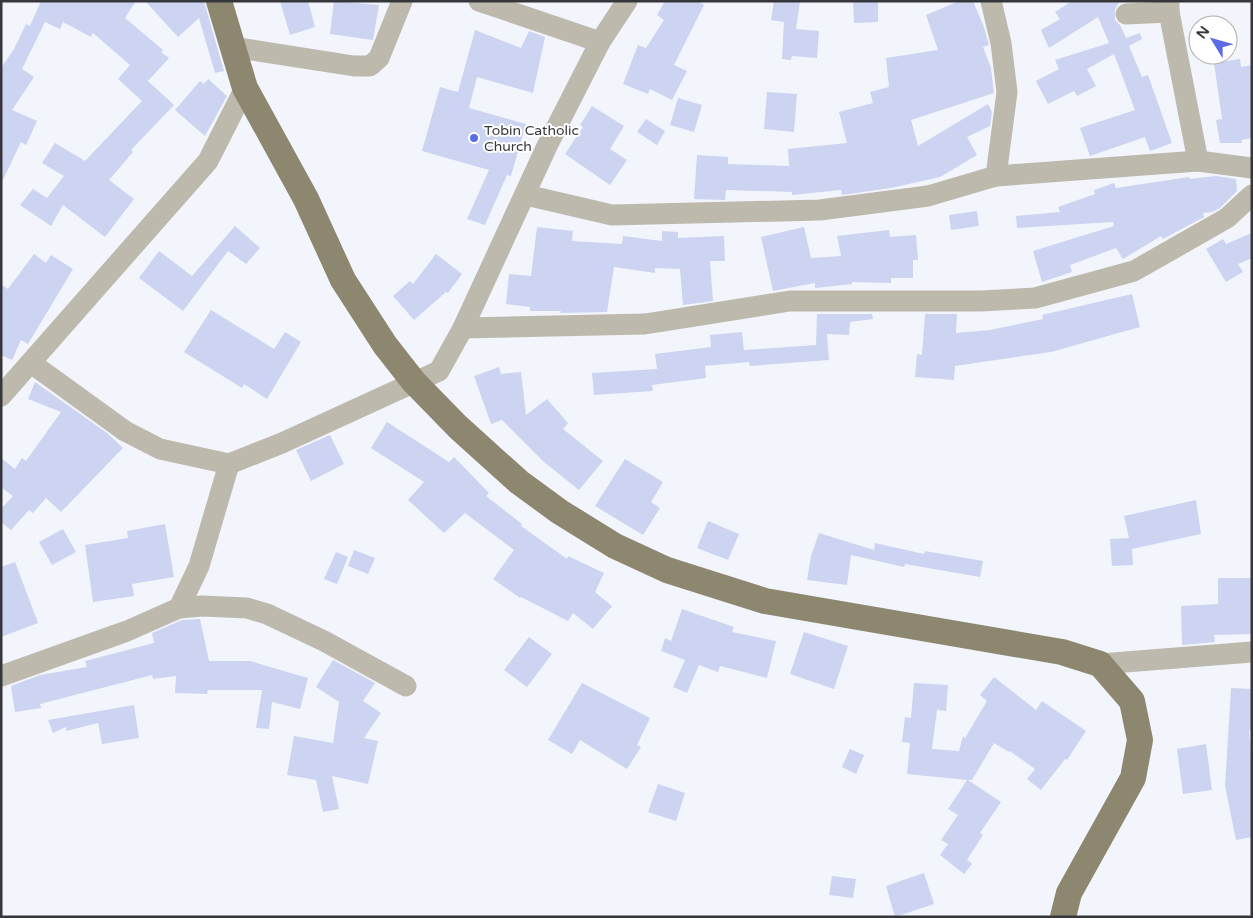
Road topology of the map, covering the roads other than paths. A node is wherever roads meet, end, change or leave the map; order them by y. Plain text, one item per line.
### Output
1 (219, 1) edge
2 (402, 1) edge
3 (480, 1) edge
4 (627, 1) edge
5 (991, 1) edge
6 (1169, 7) edge
7 (1126, 14) dead end
8 (600, 42) junction
9 (233, 47) junction
10 (245, 88) junction
11 (1198, 161) junction
12 (1252, 168) edge
13 (996, 176) junction
14 (526, 195) junction
15 (1252, 195) edge
16 (463, 328) junction
17 (31, 363) junction
18 (414, 382) junction
19 (3, 392) edge
20 (229, 464) junction
21 (179, 608) junction
22 (1252, 652) edge
23 (1100, 664) junction
24 (1, 676) edge
25 (406, 686) dead end
26 (1063, 917) edge

1 - 9 main road
2 - 9 street
3 - 8 street
4 - 8 street
5 - 13 street
6 - 7 street
6 - 11 street
8 - 14 street
9 - 10 main road
10 - 17 street
10 - 18 main road
11 - 12 street
11 - 13 street
13 - 14 street
14 - 16 street
15 - 16 street
16 - 18 street
17 - 19 street
17 - 20 street
18 - 20 street
18 - 23 main road
20 - 21 street
21 - 24 street
21 - 25 street
22 - 23 street
23 - 26 main road

